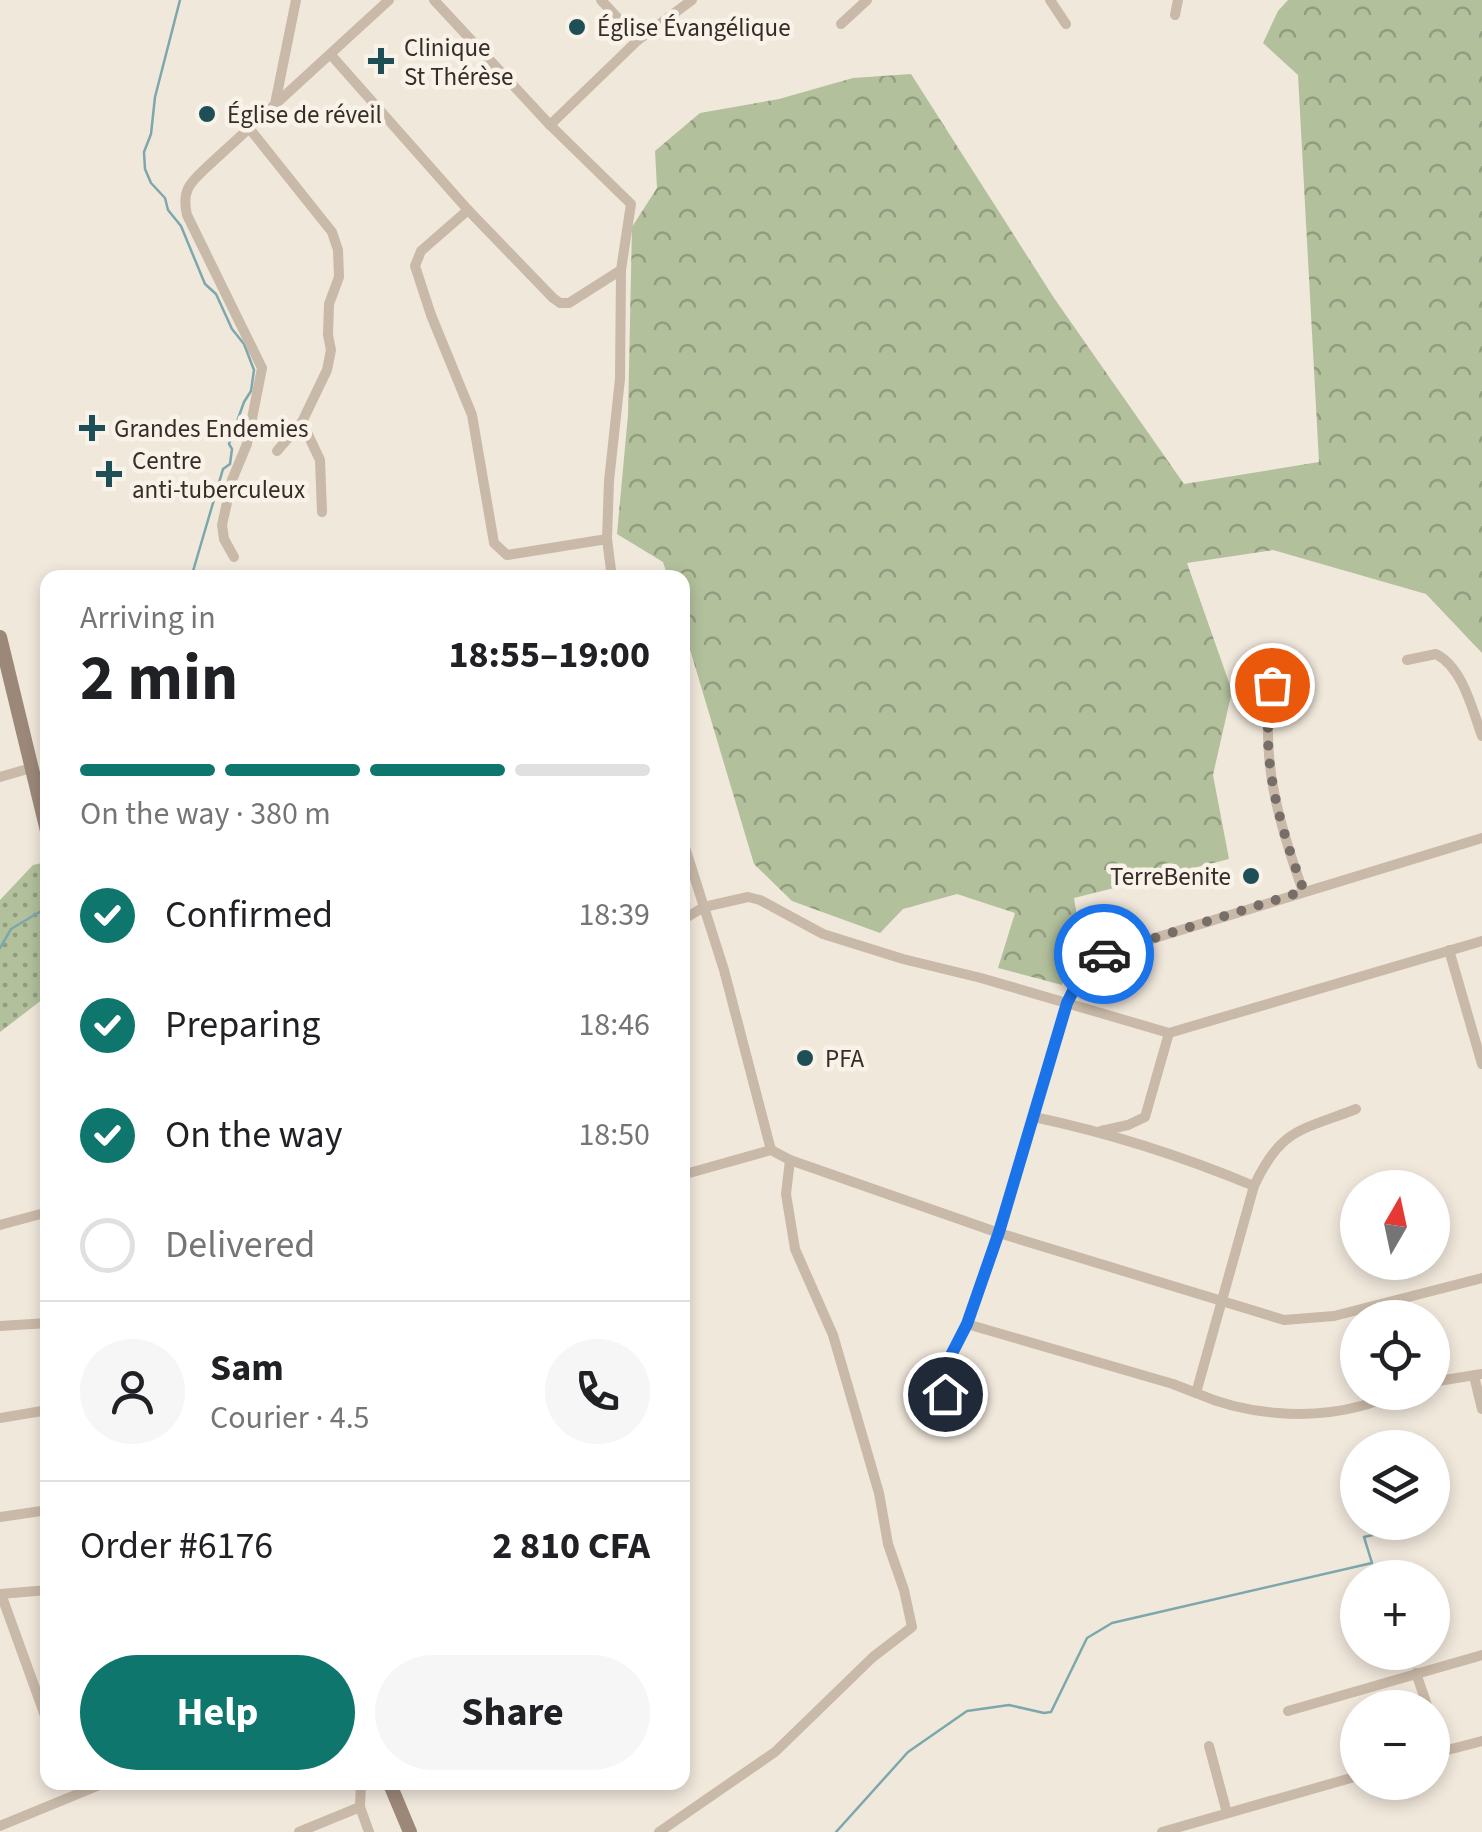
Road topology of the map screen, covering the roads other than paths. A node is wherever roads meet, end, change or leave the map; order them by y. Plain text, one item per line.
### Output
1 (296, 0) edge
2 (389, 0) edge
3 (434, 0) edge
4 (601, 0) edge
5 (692, 0) edge
6 (867, 0) edge
7 (1050, 0) edge
8 (1178, 0) edge
9 (1175, 15) dead end
10 (842, 24) dead end
11 (1066, 24) dead end
12 (638, 40) junction
13 (331, 55) junction
14 (275, 105) junction
15 (550, 125) junction
16 (249, 128) junction
17 (468, 210) junction
18 (622, 270) junction
19 (302, 422) junction
20 (277, 451) dead end
21 (322, 512) dead end
22 (607, 539) junction
23 (234, 556) dead end
24 (611, 570) edge
25 (0, 637) edge
26 (1407, 660) dead end
27 (1272, 685) dead end
28 (1482, 736) edge
29 (32, 768) junction
30 (0, 777) edge
31 (40, 802) edge
32 (1482, 838) edge
33 (690, 863) edge
34 (1304, 891) junction
35 (704, 908) junction
36 (690, 916) edge
37 (1482, 941) edge
38 (1449, 950) junction
39 (1067, 1003) junction
40 (1170, 1033) junction
41 (1482, 1064) edge
42 (1356, 1109) dead end
43 (1034, 1117) junction
44 (1100, 1132) junction
45 (771, 1150) junction
46 (790, 1160) junction
47 (690, 1173) edge
48 (1254, 1186) junction
49 (40, 1214) edge
50 (0, 1225) edge
51 (999, 1232) junction
52 (1482, 1278) edge
53 (1220, 1301) junction
54 (40, 1323) edge
55 (967, 1324) junction
56 (0, 1326) edge
57 (1478, 1375) edge
58 (1450, 1379) edge
59 (945, 1394) dead end
60 (1196, 1394) junction
61 (1340, 1410) edge
62 (1482, 1410) edge
63 (40, 1411) edge
64 (0, 1418) edge
65 (40, 1511) edge
66 (0, 1517) edge
67 (40, 1591) edge
68 (0, 1594) edge
69 (1482, 1655) edge
70 (1416, 1673) junction
71 (1422, 1690) edge
72 (40, 1702) edge
73 (1288, 1712) dead end
74 (1482, 1742) edge
75 (1209, 1746) dead end
76 (1450, 1750) edge
77 (1340, 1781) edge
78 (71, 1790) edge
79 (361, 1790) edge
80 (393, 1790) edge
81 (360, 1807) junction
82 (1227, 1813) junction
83 (0, 1826) edge
84 (299, 1832) edge
85 (370, 1832) edge
86 (410, 1832) edge
87 (658, 1832) edge
88 (1162, 1832) edge

1 - 14 street
2 - 13 street
3 - 15 street
4 - 12 street
5 - 12 street
6 - 10 street
7 - 11 street
8 - 9 street
12 - 15 street
13 - 14 street
13 - 17 street
14 - 16 street
15 - 18 street
16 - 19 street
16 - 23 street
17 - 18 street
17 - 22 street
18 - 22 street
19 - 20 street
19 - 21 street
22 - 24 street
25 - 29 main road
26 - 28 street
27 - 34 street
29 - 30 street
29 - 31 main road
32 - 34 street
33 - 35 street
34 - 39 street
35 - 36 street
35 - 39 street
35 - 45 street
37 - 38 street
38 - 40 street
38 - 41 street
39 - 40 street
39 - 43 street
40 - 44 street
42 - 48 street
43 - 44 street
43 - 51 street
44 - 48 street
45 - 46 street
45 - 47 street
46 - 51 street
46 - 87 street
48 - 53 street
49 - 50 street
51 - 53 street
51 - 55 street
52 - 53 street
53 - 60 street
54 - 56 street
55 - 59 street
55 - 60 street
57 - 58 street
57 - 62 street
60 - 61 street
63 - 64 street
65 - 66 street
67 - 68 street
68 - 72 street
69 - 70 street
70 - 71 street
70 - 73 street
74 - 76 street
75 - 82 street
77 - 82 street
78 - 83 street
79 - 81 street
80 - 86 main road
81 - 84 street
81 - 85 street
82 - 88 street

